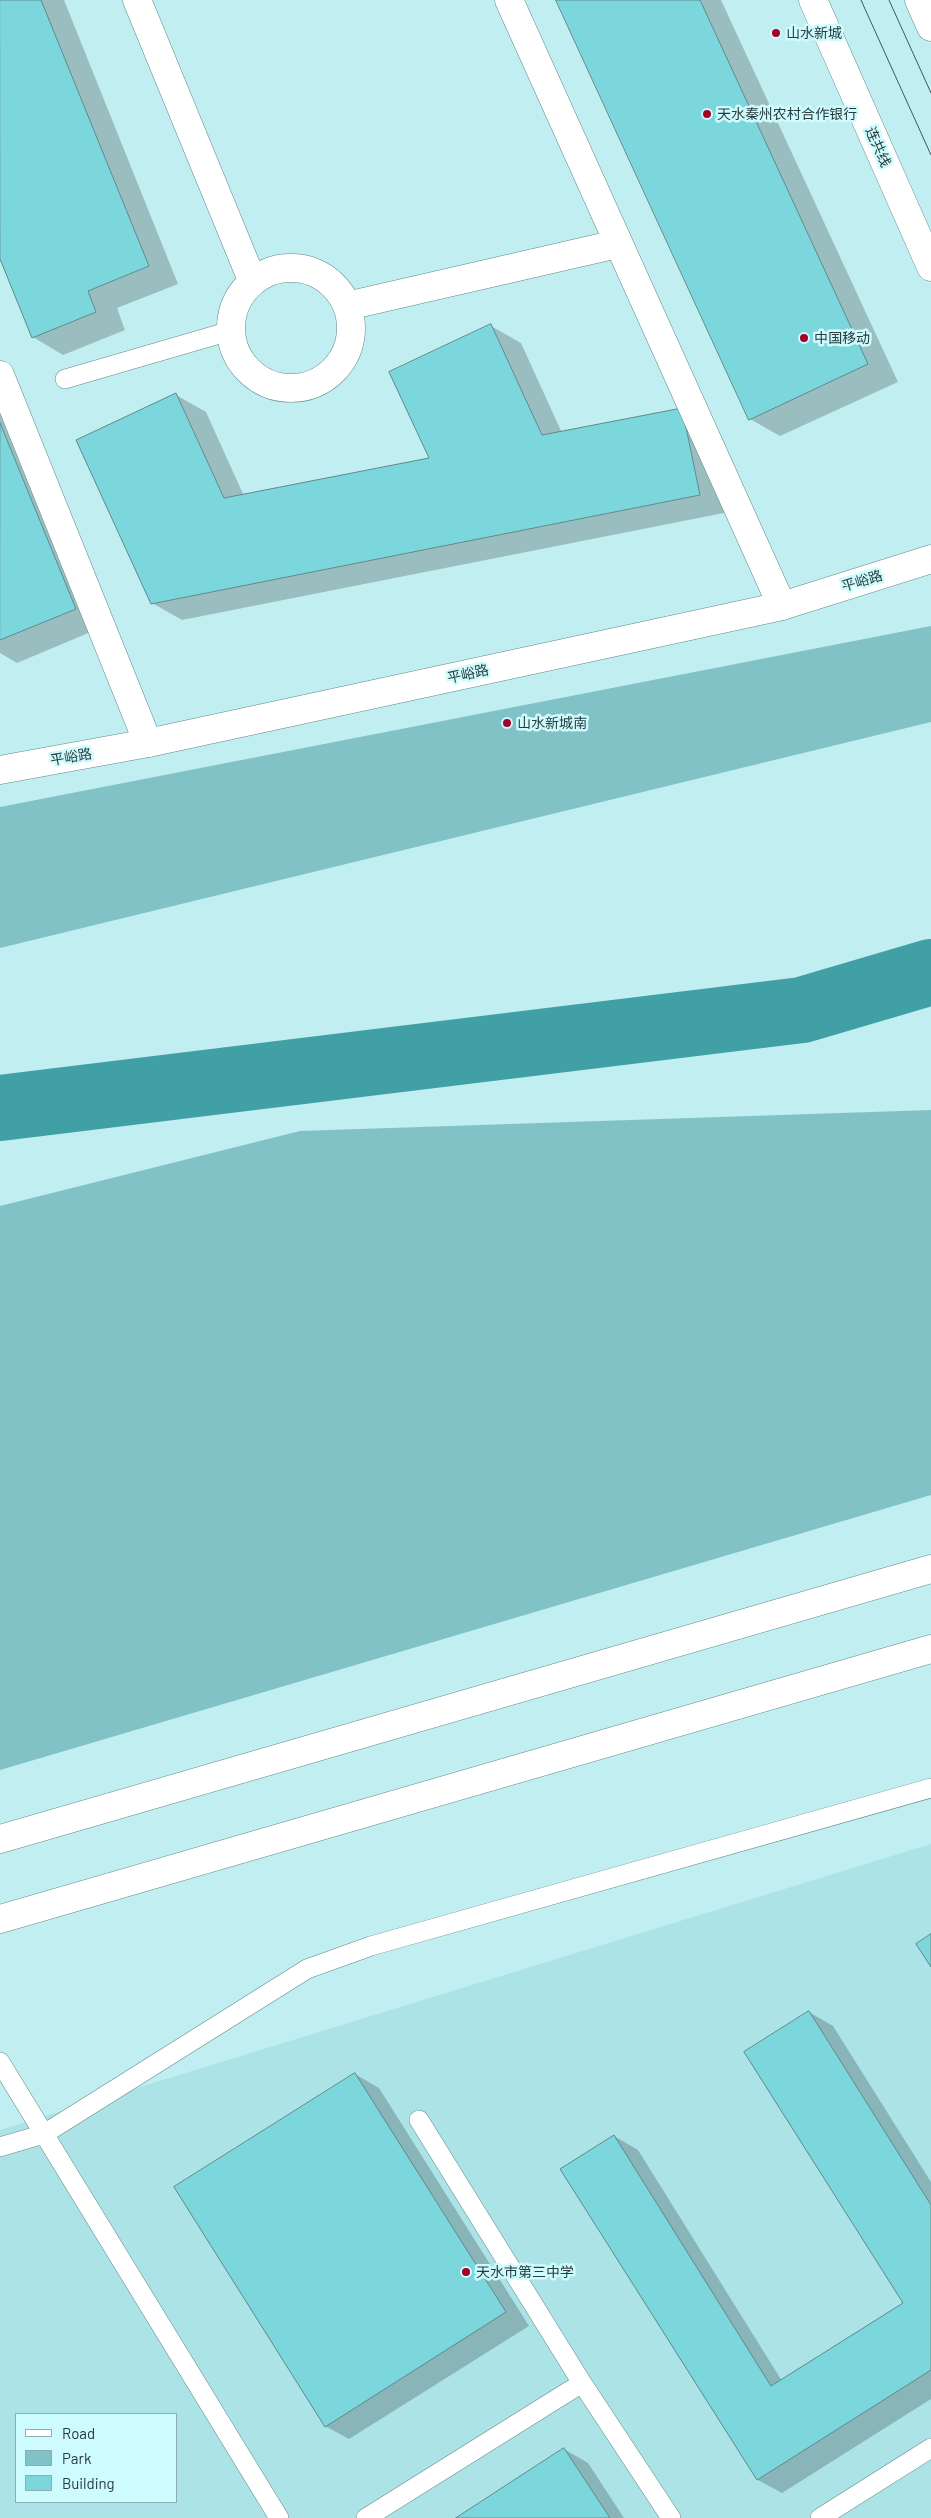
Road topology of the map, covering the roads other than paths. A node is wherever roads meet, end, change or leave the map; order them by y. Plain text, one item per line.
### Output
1 (137, 0) edge
2 (509, 0) edge
3 (813, 0) edge
4 (919, 0) edge
5 (931, 27) edge
6 (618, 244) junction
7 (931, 267) edge
8 (252, 280) junction
9 (348, 306) junction
10 (230, 330) junction
11 (0, 375) edge
12 (65, 379) dead end
13 (931, 559) edge
14 (782, 606) junction
15 (148, 743) junction
16 (0, 770) edge
17 (931, 1569) edge
18 (931, 1648) edge
19 (931, 1788) edge
20 (0, 1839) edge
21 (0, 1918) edge
22 (0, 2062) edge
23 (419, 2120) dead end
24 (44, 2134) junction
25 (0, 2147) edge
26 (582, 2382) junction
27 (931, 2448) edge
28 (279, 2518) edge
29 (366, 2518) edge
30 (671, 2518) edge
31 (820, 2518) edge

1 - 8 main road
2 - 6 main road
3 - 7 main road, 连共线
4 - 5 main road
6 - 9 main road
6 - 14 main road
8 - 9 main road
8 - 10 main road
9 - 10 main road
10 - 12 lane
11 - 15 main road
13 - 14 main road, 平峪路
14 - 15 main road, 平峪路
15 - 16 main road, 平峪路
17 - 20 main road
18 - 21 main road
19 - 24 lane
22 - 24 lane
23 - 26 lane
24 - 25 lane
24 - 28 lane
26 - 29 lane
26 - 30 lane
27 - 31 lane

